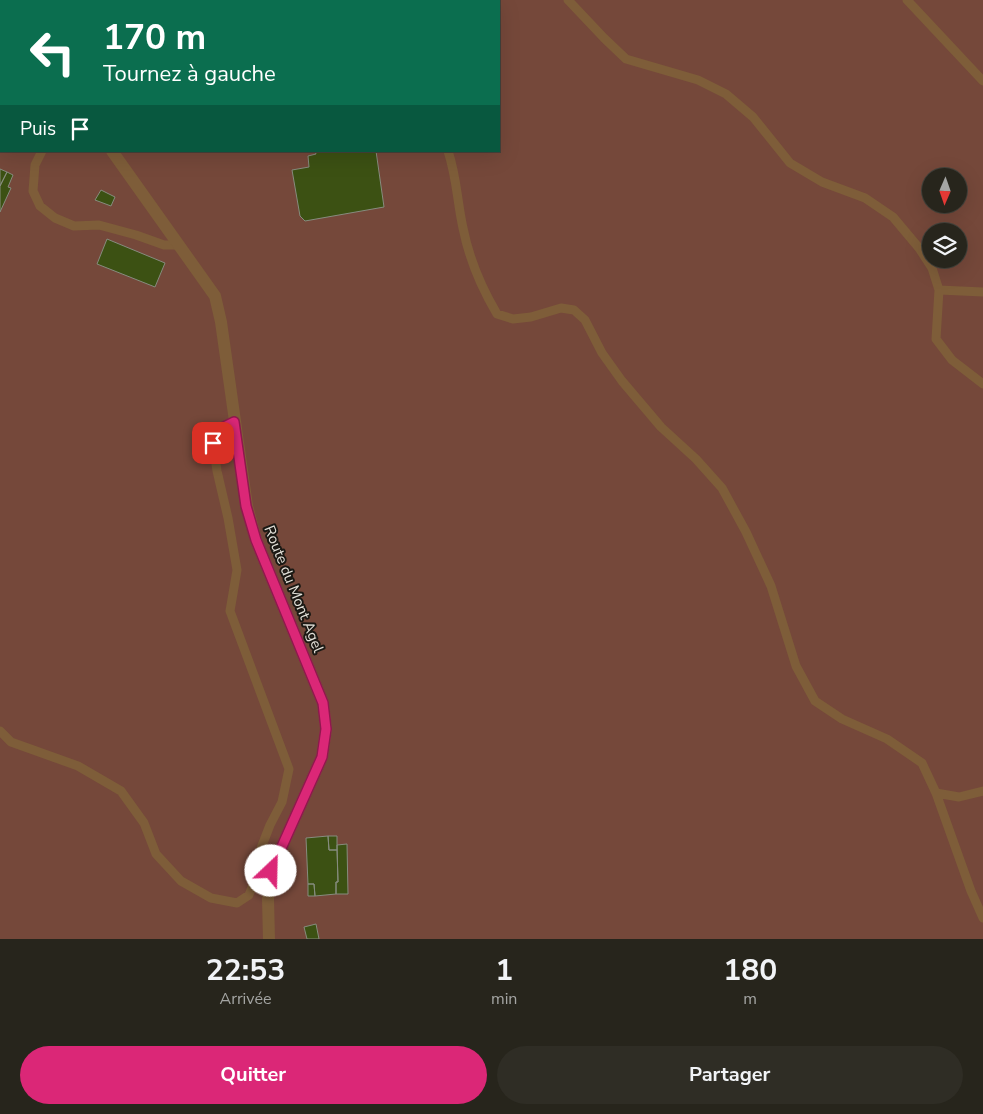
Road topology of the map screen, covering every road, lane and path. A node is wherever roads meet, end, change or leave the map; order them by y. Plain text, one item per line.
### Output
1 (568, 0) edge
2 (907, 0) edge
3 (983, 81) edge
4 (42, 152) edge
5 (113, 152) edge
6 (448, 152) edge
7 (178, 245) junction
8 (939, 290) junction
9 (983, 292) edge
10 (983, 384) edge
11 (234, 422) junction
12 (0, 731) edge
13 (983, 791) edge
14 (936, 793) junction
15 (983, 918) edge
16 (269, 939) edge

1 - 8 lane
2 - 3 lane
4 - 7 lane
5 - 7 street, Route du Mont Agel
6 - 14 lane
7 - 11 street, Route du Mont Agel
8 - 9 lane
8 - 10 lane
11 - 12 lane
11 - 16 street, Route du Mont Agel
13 - 14 lane
14 - 15 lane

